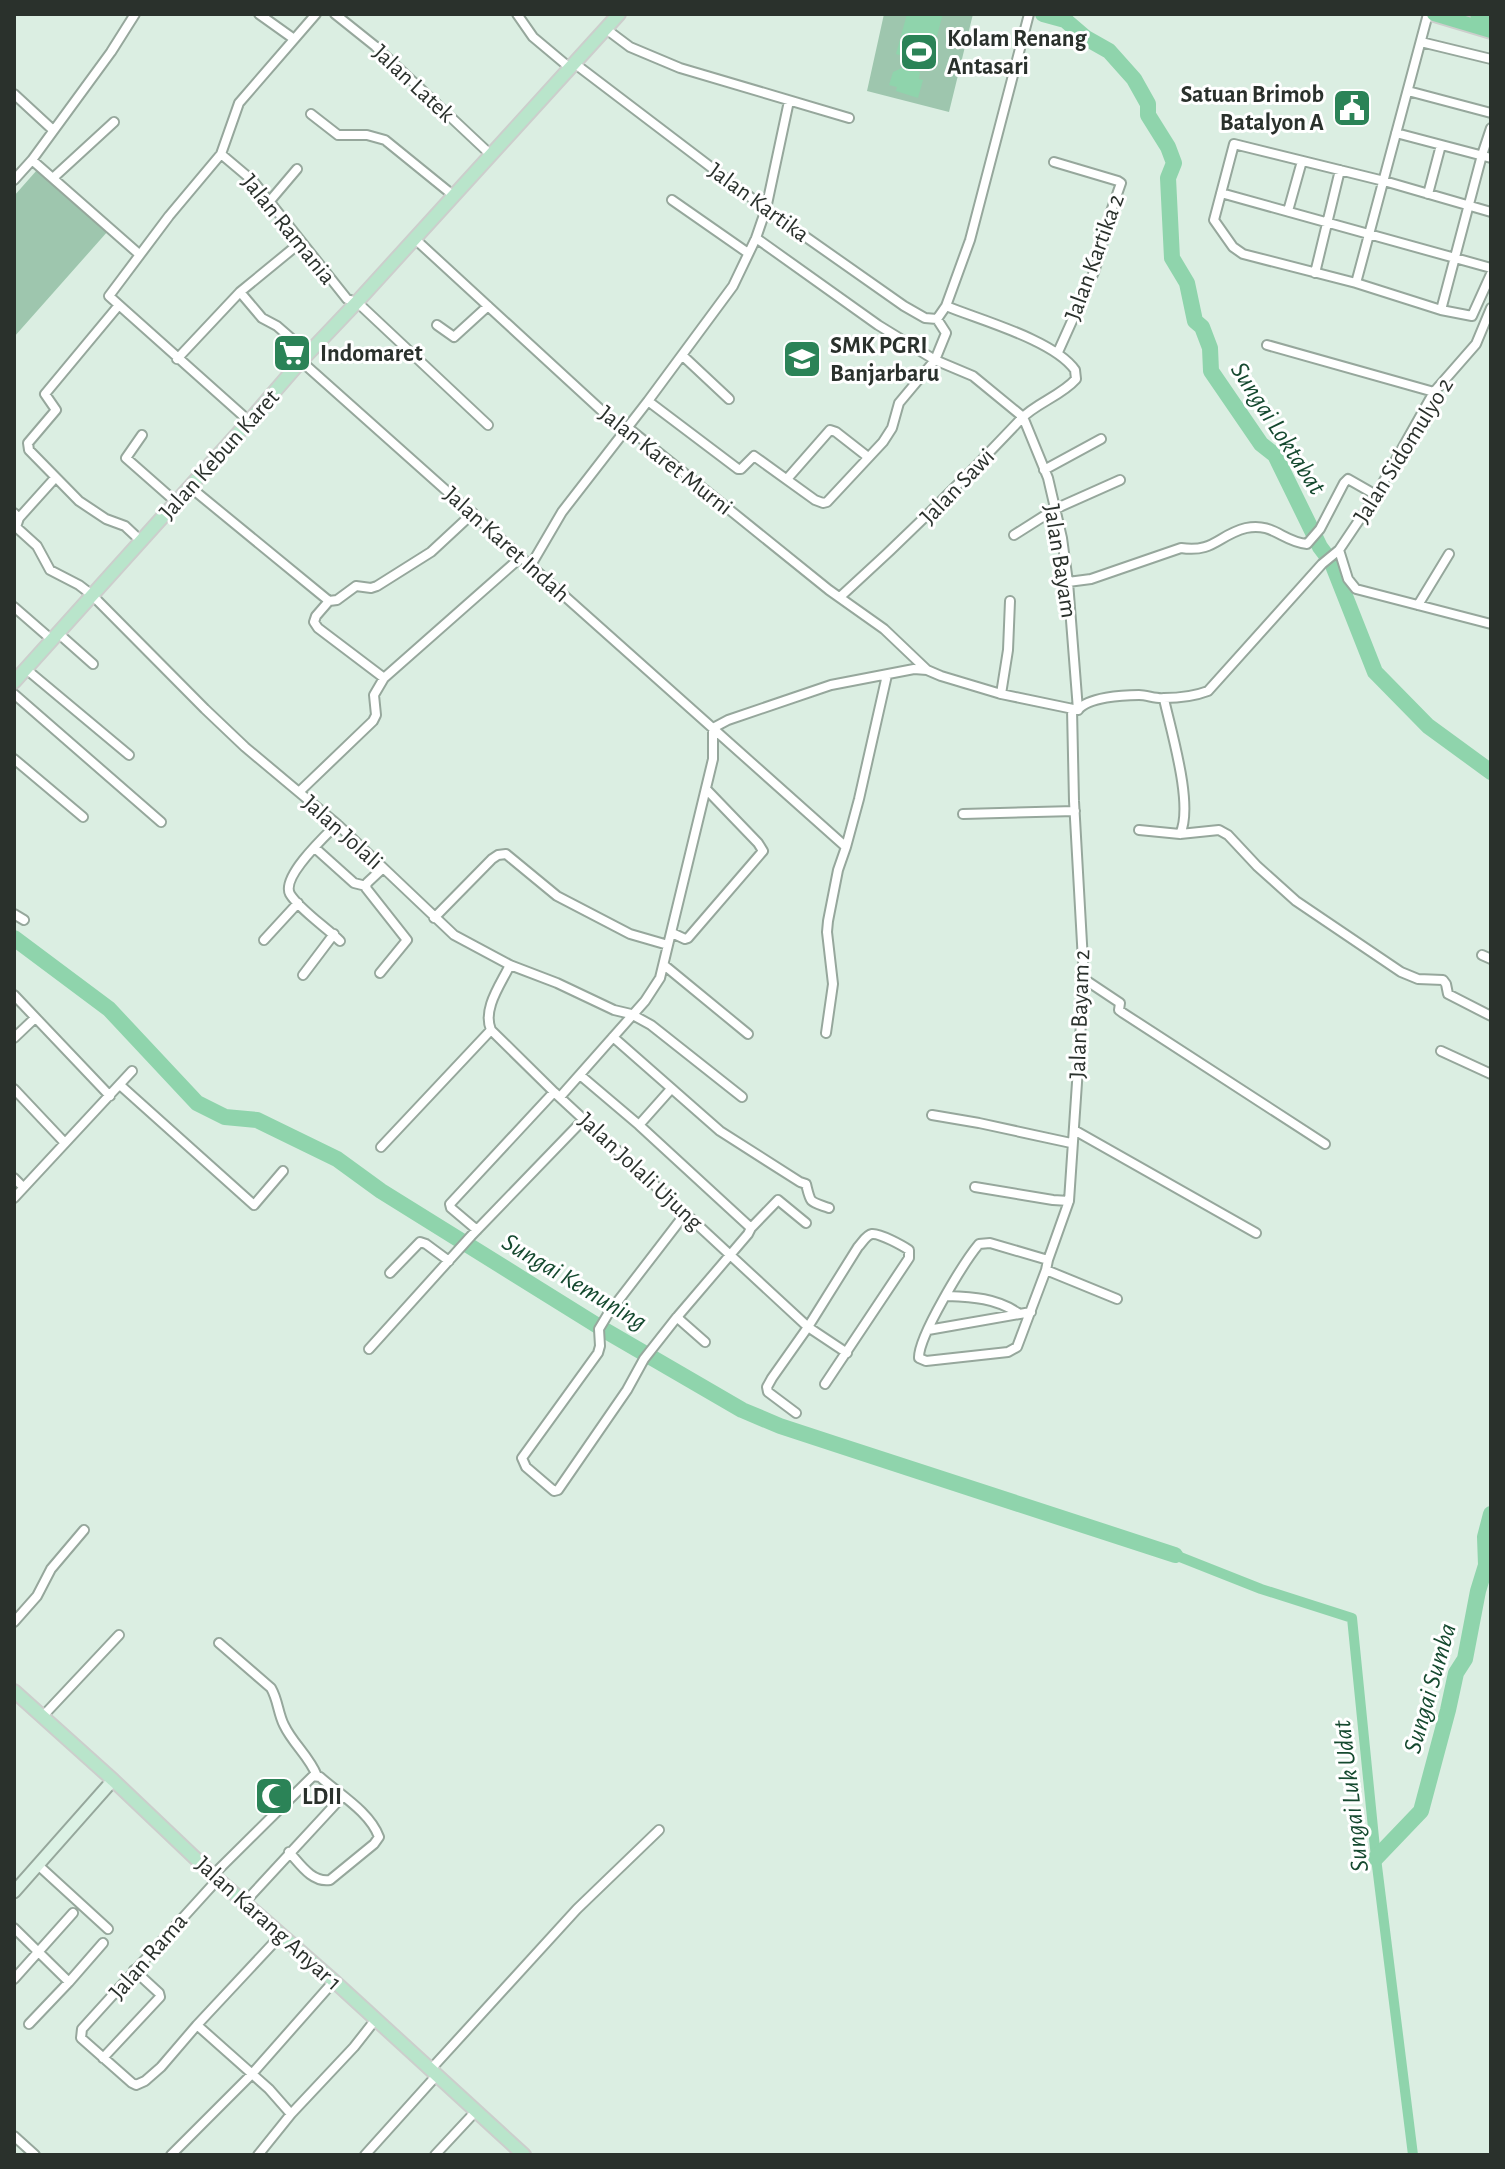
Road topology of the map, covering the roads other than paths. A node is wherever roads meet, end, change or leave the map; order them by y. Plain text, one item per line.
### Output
1 (259, 14) edge
2 (316, 14) edge
3 (335, 14) edge
4 (517, 14) edge
5 (619, 14) edge
6 (1029, 14) edge
7 (1431, 14) edge
8 (1477, 14) edge
9 (133, 15) edge
10 (1491, 18) edge
11 (606, 29) junction
12 (1491, 31) edge
13 (294, 39) junction
14 (1421, 42) junction
15 (1491, 59) edge
16 (572, 66) junction
17 (1408, 91) junction
18 (14, 94) edge
19 (789, 101) junction
20 (1491, 113) edge
21 (311, 114) dead end
22 (849, 118) dead end
23 (114, 122) dead end
24 (1491, 128) edge
25 (53, 130) junction
26 (1396, 133) junction
27 (1441, 145) junction
28 (221, 154) junction
29 (491, 155) junction
30 (1486, 157) edge
31 (32, 160) junction
32 (1302, 161) junction
33 (1054, 162) dead end
34 (297, 169) dead end
35 (1340, 170) junction
36 (53, 178) junction
37 (14, 180) edge
38 (1384, 181) junction
39 (1221, 193) junction
40 (1428, 194) junction
41 (454, 196) junction
42 (672, 200) dead end
43 (269, 202) junction
44 (1470, 206) junction
45 (766, 209) junction
46 (1288, 211) junction
47 (1491, 212) edge
48 (1329, 222) junction
49 (1370, 233) junction
50 (756, 238) junction
51 (415, 239) junction
52 (301, 242) junction
53 (748, 253) junction
54 (139, 254) junction
55 (1455, 257) junction
56 (1491, 271) edge
57 (1315, 273) junction
58 (1356, 283) junction
59 (240, 292) junction
60 (357, 302) junction
61 (119, 305) junction
62 (488, 306) junction
63 (946, 306) junction
64 (1491, 308) edge
65 (1441, 310) junction
66 (937, 319) junction
67 (437, 325) dead end
68 (1267, 345) dead end
69 (1058, 352) junction
70 (682, 355) junction
71 (304, 357) junction
72 (177, 359) junction
73 (935, 360) junction
74 (1434, 392) junction
75 (729, 399) dead end
76 (648, 401) junction
77 (1023, 417) junction
78 (249, 421) junction
79 (488, 425) dead end
80 (627, 427) junction
81 (142, 435) dead end
82 (1101, 439) dead end
83 (868, 457) junction
84 (1044, 470) junction
85 (55, 478) junction
86 (787, 479) junction
87 (1120, 480) dead end
88 (190, 487) junction
89 (1376, 495) junction
90 (176, 502) junction
91 (1055, 509) junction
92 (473, 513) junction
93 (17, 515) edge
94 (1014, 535) dead end
95 (141, 541) junction
96 (1338, 551) junction
97 (1449, 554) dead end
98 (520, 558) junction
99 (531, 565) junction
100 (1068, 582) junction
101 (92, 595) junction
102 (840, 597) junction
103 (329, 601) junction
104 (1010, 601) dead end
105 (1418, 605) junction
106 (14, 607) edge
107 (1491, 610) edge
108 (1488, 622) edge
109 (55, 636) junction
110 (93, 664) dead end
111 (26, 669) junction
112 (927, 670) junction
113 (887, 675) junction
114 (384, 678) junction
115 (14, 682) edge
116 (14, 694) edge
117 (1001, 694) junction
118 (1164, 699) junction
119 (1075, 709) junction
120 (713, 728) junction
121 (129, 755) dead end
122 (14, 759) edge
123 (706, 789) junction
124 (299, 792) junction
125 (1075, 811) junction
126 (963, 814) dead end
127 (83, 817) dead end
128 (161, 822) dead end
129 (337, 824) junction
130 (1139, 830) dead end
131 (1180, 834) junction
132 (846, 847) junction
133 (315, 848) junction
134 (383, 868) junction
135 (366, 886) junction
136 (298, 903) junction
137 (14, 914) edge
138 (434, 918) junction
139 (24, 920) dead end
140 (672, 933) junction
141 (264, 940) dead end
142 (668, 945) junction
143 (510, 965) junction
144 (664, 965) junction
145 (380, 973) dead end
146 (303, 975) dead end
147 (1084, 979) junction
148 (14, 996) edge
149 (631, 1014) junction
150 (1491, 1016) edge
151 (35, 1018) junction
152 (491, 1030) junction
153 (826, 1033) dead end
154 (748, 1034) dead end
155 (613, 1037) junction
156 (14, 1038) edge
157 (1441, 1051) dead end
158 (132, 1071) dead end
159 (1491, 1074) edge
160 (580, 1075) junction
161 (120, 1085) junction
162 (14, 1089) edge
163 (671, 1089) junction
164 (557, 1095) junction
165 (110, 1096) junction
166 (742, 1097) dead end
167 (932, 1115) dead end
168 (585, 1118) junction
169 (639, 1125) junction
170 (1074, 1130) junction
171 (64, 1142) junction
172 (1071, 1143) junction
173 (1325, 1144) dead end
174 (381, 1147) dead end
175 (283, 1171) dead end
176 (14, 1178) edge
177 (23, 1187) junction
178 (975, 1187) dead end
179 (14, 1198) edge
180 (1069, 1201) junction
181 (829, 1208) dead end
182 (685, 1214) junction
183 (806, 1223) dead end
184 (751, 1228) junction
185 (474, 1233) junction
186 (1256, 1233) dead end
187 (730, 1254) junction
188 (449, 1261) junction
189 (1047, 1265) junction
190 (390, 1273) dead end
191 (947, 1296) junction
192 (1117, 1299) dead end
193 (1031, 1312) junction
194 (1019, 1313) junction
195 (677, 1317) junction
196 (808, 1327) junction
197 (928, 1330) junction
198 (705, 1342) dead end
199 (369, 1349) dead end
200 (847, 1353) junction
201 (825, 1384) dead end
202 (796, 1413) dead end
203 (84, 1530) dead end
204 (14, 1622) edge
205 (119, 1635) dead end
206 (219, 1643) dead end
207 (16, 1697) edge
208 (42, 1717) junction
209 (315, 1776) junction
210 (113, 1780) junction
211 (342, 1797) junction
212 (659, 1830) dead end
213 (289, 1852) junction
214 (38, 1865) junction
215 (215, 1877) junction
216 (14, 1892) edge
217 (244, 1903) junction
218 (73, 1913) dead end
219 (14, 1928) edge
220 (108, 1929) dead end
221 (281, 1935) junction
222 (103, 1943) dead end
223 (38, 1952) junction
224 (134, 1970) junction
225 (14, 1979) edge
226 (334, 1981) junction
227 (69, 1982) junction
228 (376, 2019) junction
229 (29, 2024) dead end
230 (197, 2025) junction
231 (103, 2058) junction
232 (434, 2072) junction
233 (251, 2075) junction
234 (476, 2111) junction
235 (291, 2114) junction
236 (14, 2136) edge
237 (521, 2154) edge
238 (35, 2155) edge
239 (171, 2155) edge
240 (258, 2155) edge
241 (365, 2155) edge
242 (435, 2155) edge

1 - 13 street
2 - 13 street
3 - 29 street, Jalan Latek
4 - 16 street, Jalan Kartika
5 - 11 main road, Jalan Kebun Karet
6 - 63 street
7 - 12 highway
7 - 14 street
8 - 10 highway
9 - 25 street
11 - 16 main road, Jalan Kebun Karet
11 - 19 street
13 - 28 street
14 - 15 street
14 - 17 street
16 - 29 main road, Jalan Kebun Karet
16 - 45 street, Jalan Kartika
17 - 20 street
17 - 26 street
18 - 25 street
19 - 22 street
19 - 45 street
21 - 41 street
23 - 36 street
24 - 30 street
25 - 31 street
26 - 27 street
26 - 38 street
27 - 30 street
27 - 40 street
28 - 43 street, Jalan Ramania
28 - 54 street
29 - 41 main road, Jalan Kebun Karet
30 - 44 street
31 - 36 street
31 - 37 street
32 - 35 street
32 - 39 street
32 - 46 street
33 - 69 street, Jalan Kartika 2
34 - 43 street
35 - 38 street
35 - 48 street
36 - 54 street
38 - 40 street
38 - 49 street
39 - 46 street
39 - 57 street
40 - 44 street
41 - 51 main road, Jalan Kebun Karet
42 - 53 street
43 - 52 street, Jalan Ramania
44 - 47 street
44 - 55 street
45 - 50 street
45 - 66 street, Jalan Kartika
46 - 48 street
48 - 49 street
48 - 57 street
49 - 55 street
49 - 58 street
50 - 53 street
50 - 73 street
51 - 60 main road, Jalan Kebun Karet
51 - 62 street, Jalan Karet Murni
52 - 59 street
52 - 60 street, Jalan Ramania
53 - 70 street
54 - 61 street
55 - 56 street
55 - 65 street
56 - 65 street
57 - 58 street
58 - 65 street
59 - 71 street, Jalan Karet Indah
59 - 72 street
60 - 71 main road, Jalan Kebun Karet
60 - 79 street, Jalan Ramania
61 - 72 street
61 - 85 street
62 - 67 street
62 - 80 street, Jalan Karet Murni
63 - 66 street
63 - 69 street
64 - 74 street, Jalan Sidomulyo 2
66 - 73 street
68 - 74 street
69 - 77 street, Jalan Sawi
70 - 75 street
70 - 76 street
71 - 78 main road, Jalan Kebun Karet
71 - 92 street, Jalan Karet Indah
72 - 78 street
73 - 77 street
73 - 83 street
74 - 89 street, Jalan Sidomulyo 2
76 - 80 street
76 - 86 street
77 - 84 street, Jalan Bayam
77 - 102 street, Jalan Sawi
78 - 88 main road, Jalan Kebun Karet
80 - 99 street
80 - 102 street, Jalan Karet Murni
81 - 90 street
82 - 84 street
83 - 86 street
83 - 86 street
84 - 91 street, Jalan Bayam
85 - 93 street
85 - 95 street
87 - 91 street
88 - 90 main road, Jalan Kebun Karet
88 - 103 street
89 - 96 street, Jalan Sidomulyo 2
89 - 100 street
90 - 95 main road, Jalan Kebun Karet
91 - 94 street
91 - 100 street, Jalan Bayam
92 - 98 street, Jalan Karet Indah
92 - 103 street
93 - 101 street, Jalan Jolali
95 - 101 main road, Jalan Kebun Karet
96 - 105 street
96 - 118 street, Jalan Sidomulyo 2
97 - 105 street
98 - 99 street, Jalan Karet Indah
98 - 114 street
99 - 120 street, Jalan Karet Indah
100 - 119 street, Jalan Bayam
101 - 109 main road, Jalan Kebun Karet
101 - 124 street, Jalan Jolali
102 - 112 street, Jalan Karet Murni
103 - 114 street
104 - 117 street
105 - 108 street
106 - 109 street
107 - 108 street
109 - 110 street
109 - 111 main road, Jalan Kebun Karet
111 - 115 main road, Jalan Kebun Karet
111 - 121 street
112 - 113 street
112 - 117 street
113 - 120 street
113 - 132 street
114 - 124 street
116 - 128 street
117 - 119 street
118 - 119 street, Jalan Sidomulyo 2
118 - 131 street
119 - 125 street, Jalan Bayam 2
120 - 123 street
120 - 132 street, Jalan Karet Indah
122 - 127 street
123 - 140 street
123 - 140 street
124 - 129 street, Jalan Jolali
125 - 126 street
125 - 147 street, Jalan Bayam 2
129 - 133 street
129 - 134 street, Jalan Jolali
130 - 131 street
131 - 150 street
132 - 153 street
133 - 135 street
133 - 136 street
134 - 135 street
134 - 138 street, Jalan Jolali
135 - 145 street
136 - 141 street
136 - 146 street
137 - 139 street
138 - 142 street
138 - 143 street, Jalan Jolali
140 - 142 street
142 - 144 street
143 - 149 street, Jalan Jolali
143 - 152 street
144 - 149 street
144 - 154 street
147 - 170 street, Jalan Bayam 2
147 - 173 street
148 - 151 street
149 - 155 street
149 - 166 street, Jalan Jolali
151 - 156 street
151 - 165 street
152 - 164 street, Jalan Jolali Ujung
152 - 174 street
155 - 160 street
155 - 163 street
157 - 159 street
158 - 161 street
160 - 164 street
160 - 169 street
161 - 165 street
161 - 175 street
162 - 171 street
163 - 169 street
163 - 181 street
164 - 168 street, Jalan Jolali Ujung
164 - 185 street
165 - 171 street
167 - 172 street
168 - 182 street, Jalan Jolali Ujung
168 - 185 street
169 - 184 street
170 - 172 street, Jalan Bayam 2
170 - 186 street
171 - 177 street
172 - 180 street, Jalan Bayam 2
176 - 177 street
177 - 179 street
178 - 180 street
180 - 189 street, Jalan Bayam 2
182 - 187 street, Jalan Jolali Ujung
182 - 195 street
183 - 184 street
184 - 187 street
185 - 188 street
187 - 195 street
187 - 196 street, Jalan Jolali Ujung
188 - 190 street
188 - 199 street
189 - 191 street
189 - 192 street
189 - 193 street, Jalan Bayam 2
191 - 194 street
191 - 197 street
193 - 194 street
193 - 197 street, Jalan Bayam 2
194 - 197 street
195 - 198 street
196 - 200 street, Jalan Jolali Ujung
196 - 200 street
196 - 202 street
200 - 201 street
203 - 204 street
205 - 208 street
206 - 209 street
207 - 208 main road, Jalan Karang Anyar 1
208 - 210 main road, Jalan Karang Anyar 1
209 - 211 street
209 - 215 street, Jalan Rama
210 - 214 street
210 - 215 main road, Jalan Karang Anyar 1
211 - 213 street
211 - 213 street
212 - 232 street
213 - 217 street
214 - 216 street
214 - 220 street
215 - 217 main road, Jalan Karang Anyar 1
215 - 224 street, Jalan Rama
217 - 221 main road, Jalan Karang Anyar 1
218 - 223 street
219 - 223 street
221 - 226 main road, Jalan Karang Anyar 1
221 - 230 street
222 - 227 street
223 - 225 street
223 - 227 street
224 - 231 street, Jalan Rama
224 - 231 street
226 - 228 main road, Jalan Karang Anyar 1
226 - 233 street
227 - 229 street
228 - 232 main road, Jalan Karang Anyar 1
228 - 235 street
230 - 231 street
230 - 233 street
232 - 234 main road, Jalan Karang Anyar 1
232 - 241 street
233 - 235 street
233 - 239 street
234 - 237 main road, Jalan Karang Anyar 1
234 - 242 street
235 - 240 street
236 - 238 street

